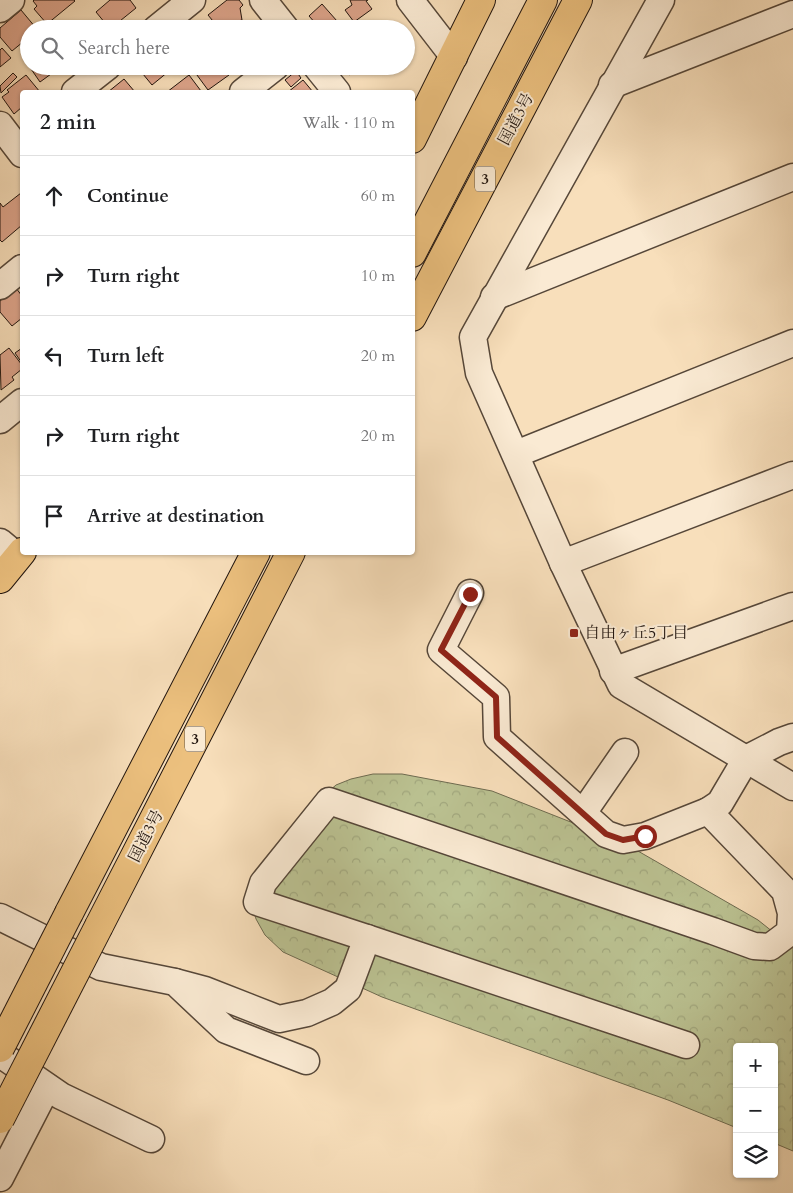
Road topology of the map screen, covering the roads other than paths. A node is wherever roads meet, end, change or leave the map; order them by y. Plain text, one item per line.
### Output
1 (11, 0) edge
2 (192, 0) edge
3 (263, 0) edge
4 (410, 0) edge
5 (481, 0) edge
6 (543, 0) edge
7 (578, 0) edge
8 (585, 0) edge
9 (661, 0) edge
10 (0, 9) edge
11 (793, 14) edge
12 (167, 20) edge
13 (279, 20) edge
14 (558, 40) junction
15 (454, 57) junction
16 (97, 75) edge
17 (265, 75) edge
18 (323, 75) edge
19 (612, 86) junction
20 (78, 90) edge
21 (246, 90) edge
22 (335, 90) edge
23 (415, 133) edge
24 (793, 177) edge
25 (415, 247) edge
26 (20, 270) edge
27 (0, 286) edge
28 (494, 297) junction
29 (415, 312) edge
30 (793, 343) edge
31 (20, 404) edge
32 (0, 420) edge
33 (516, 454) junction
34 (793, 475) edge
35 (13, 550) edge
36 (254, 555) edge
37 (289, 555) edge
38 (563, 563) junction
39 (0, 579) edge
40 (470, 594) dead end
41 (793, 606) edge
42 (614, 672) junction
43 (793, 737) edge
44 (625, 752) dead end
45 (746, 759) junction
46 (793, 787) edge
47 (708, 811) junction
48 (584, 814) junction
49 (0, 917) edge
50 (367, 938) junction
51 (174, 982) junction
52 (686, 1046) dead end
53 (0, 1048) edge
54 (0, 1054) edge
55 (306, 1061) dead end
56 (47, 1086) junction
57 (0, 1119) edge
58 (150, 1139) dead end
59 (0, 1178) edge

1 - 10 street
2 - 12 street
3 - 13 street
4 - 15 street
5 - 15 main road
6 - 25 main road, 国道3号 / 3
7 - 14 main road, 国道3号 / 3
8 - 14 main road
9 - 19 street
11 - 19 street
14 - 29 main road, 国道3号 / 3
15 - 23 main road
16 - 20 street
17 - 21 street
18 - 22 street
19 - 28 street
24 - 28 street
26 - 27 street
28 - 33 street
30 - 33 street
31 - 32 street
33 - 38 street
34 - 38 street
35 - 39 main road
36 - 53 main road, 国道3号 / 3, bridge
37 - 57 main road, 国道3号 / 3, bridge
38 - 42 street
40 - 48 street
41 - 42 street
42 - 45 street
43 - 45 street
44 - 48 street
45 - 46 street
45 - 47 street
47 - 48 street
47 - 50 street
49 - 51 street
50 - 51 street
50 - 52 street
51 - 55 street
54 - 56 street
56 - 58 street
56 - 59 street

